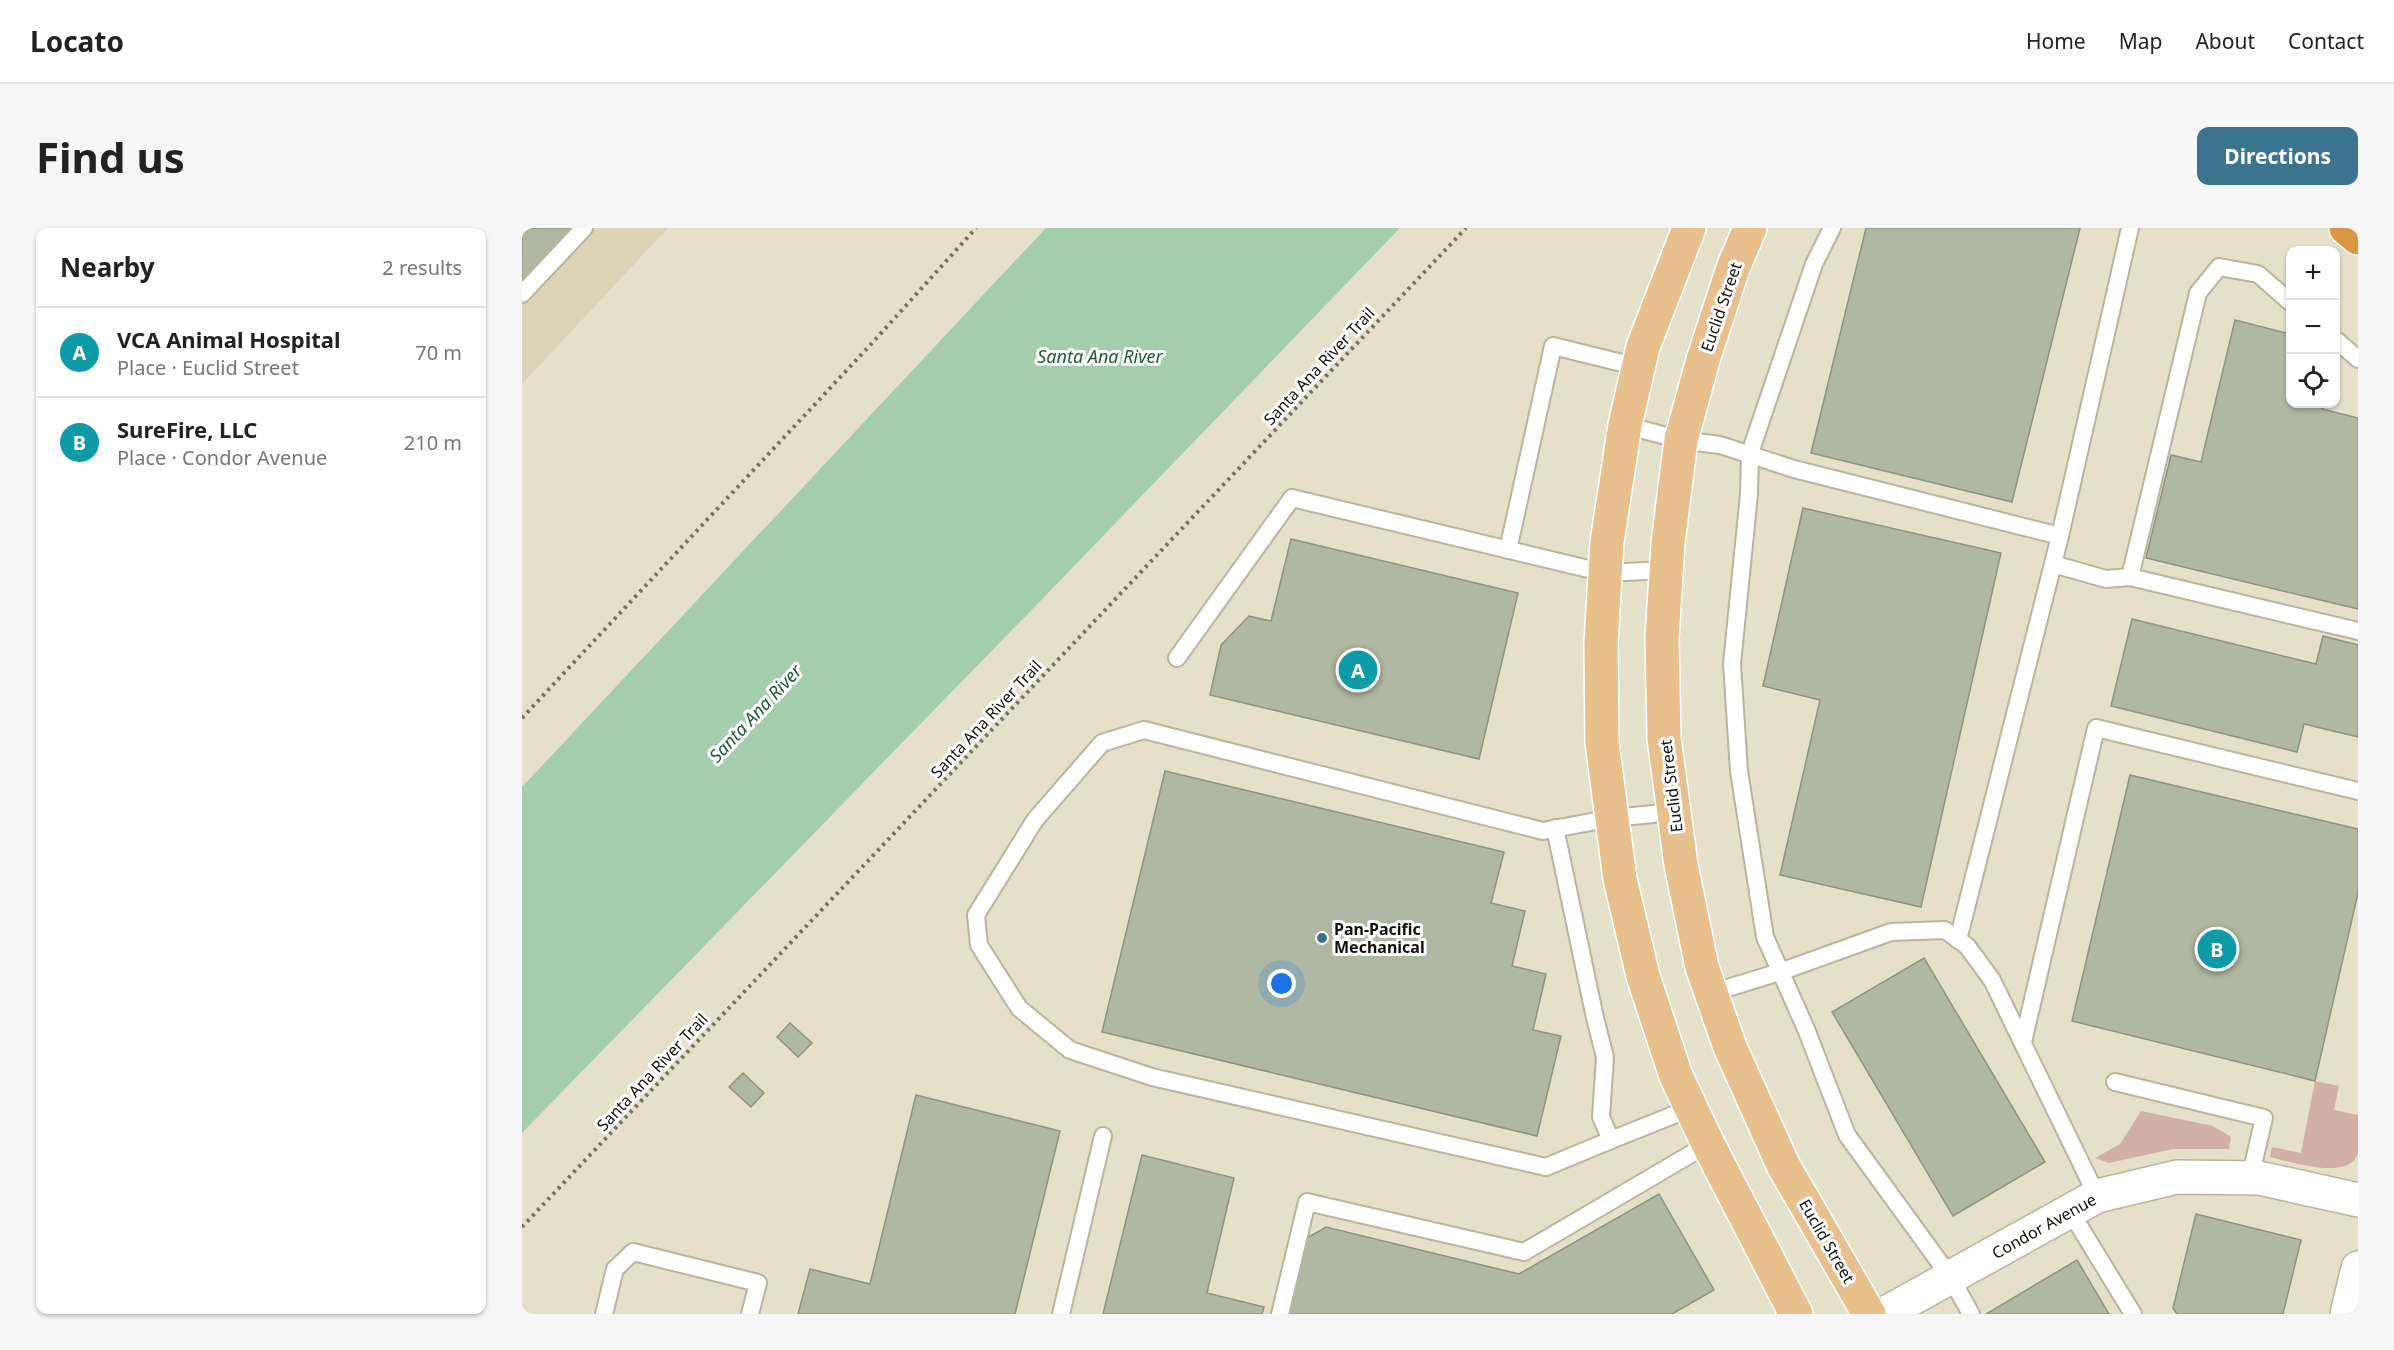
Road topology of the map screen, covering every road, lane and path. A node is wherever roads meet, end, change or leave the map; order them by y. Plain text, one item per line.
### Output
1 (584, 228) edge
2 (976, 228) edge
3 (1466, 228) edge
4 (1689, 228) edge
5 (1750, 228) edge
6 (1832, 228) edge
7 (2130, 228) edge
8 (2346, 228) edge
9 (2358, 238) edge
10 (522, 294) edge
11 (2288, 300) edge
12 (2340, 343) edge
13 (2358, 359) edge
14 (1638, 367) junction
15 (1625, 425) junction
16 (1681, 440) junction
17 (1750, 453) junction
18 (2060, 536) junction
19 (1508, 550) junction
20 (2053, 564) junction
21 (1666, 570) junction
22 (1605, 573) junction
23 (2130, 577) junction
24 (2358, 631) edge
25 (1177, 658) dead end
26 (522, 718) edge
27 (2358, 792) edge
28 (1674, 812) junction
29 (1612, 818) junction
30 (1556, 828) junction
31 (1958, 940) junction
32 (1780, 972) junction
33 (1711, 993) junction
34 (2023, 1042) junction
35 (2115, 1082) dead end
36 (1691, 1108) junction
37 (1103, 1136) dead end
38 (1611, 1140) junction
39 (1708, 1144) junction
40 (2250, 1178) junction
41 (2358, 1200) edge
42 (2083, 1203) junction
43 (522, 1227) edge
44 (2358, 1268) edge
45 (1950, 1278) junction
46 (604, 1314) edge
47 (750, 1314) edge
48 (1060, 1314) edge
49 (1280, 1314) edge
50 (1796, 1314) edge
51 (1869, 1314) edge
52 (1884, 1314) edge
53 (1971, 1314) edge
54 (2133, 1314) edge
55 (2348, 1314) edge

1 - 10 lane
2 - 26 path
3 - 43 path, Santa Ana River Trail
4 - 14 main road
5 - 16 main road, Euclid Street
6 - 17 lane
7 - 18 lane
8 - 9 highway
11 - 23 lane
12 - 13 lane
14 - 15 main road
14 - 19 lane
15 - 16 lane
15 - 22 main road
16 - 17 lane
16 - 21 main road, Euclid Street
17 - 18 lane
17 - 32 lane
18 - 20 lane
19 - 22 lane
19 - 25 lane
20 - 23 lane
20 - 31 lane
21 - 22 lane
21 - 28 main road, Euclid Street
22 - 29 main road
23 - 24 lane
27 - 34 lane
28 - 29 lane
28 - 33 main road, Euclid Street
29 - 30 lane
29 - 36 main road
30 - 38 lane
30 - 38 lane
31 - 32 lane
31 - 34 lane
32 - 33 lane
32 - 45 lane
33 - 51 main road, Euclid Street
34 - 42 lane
35 - 40 lane
36 - 38 lane
36 - 39 main road
37 - 48 lane
39 - 49 lane
39 - 50 main road
40 - 41 street, Condor Avenue
40 - 42 street, Condor Avenue
42 - 45 street, Condor Avenue
42 - 54 lane
44 - 55 street
45 - 52 street, Condor Avenue
45 - 53 lane
46 - 47 lane

